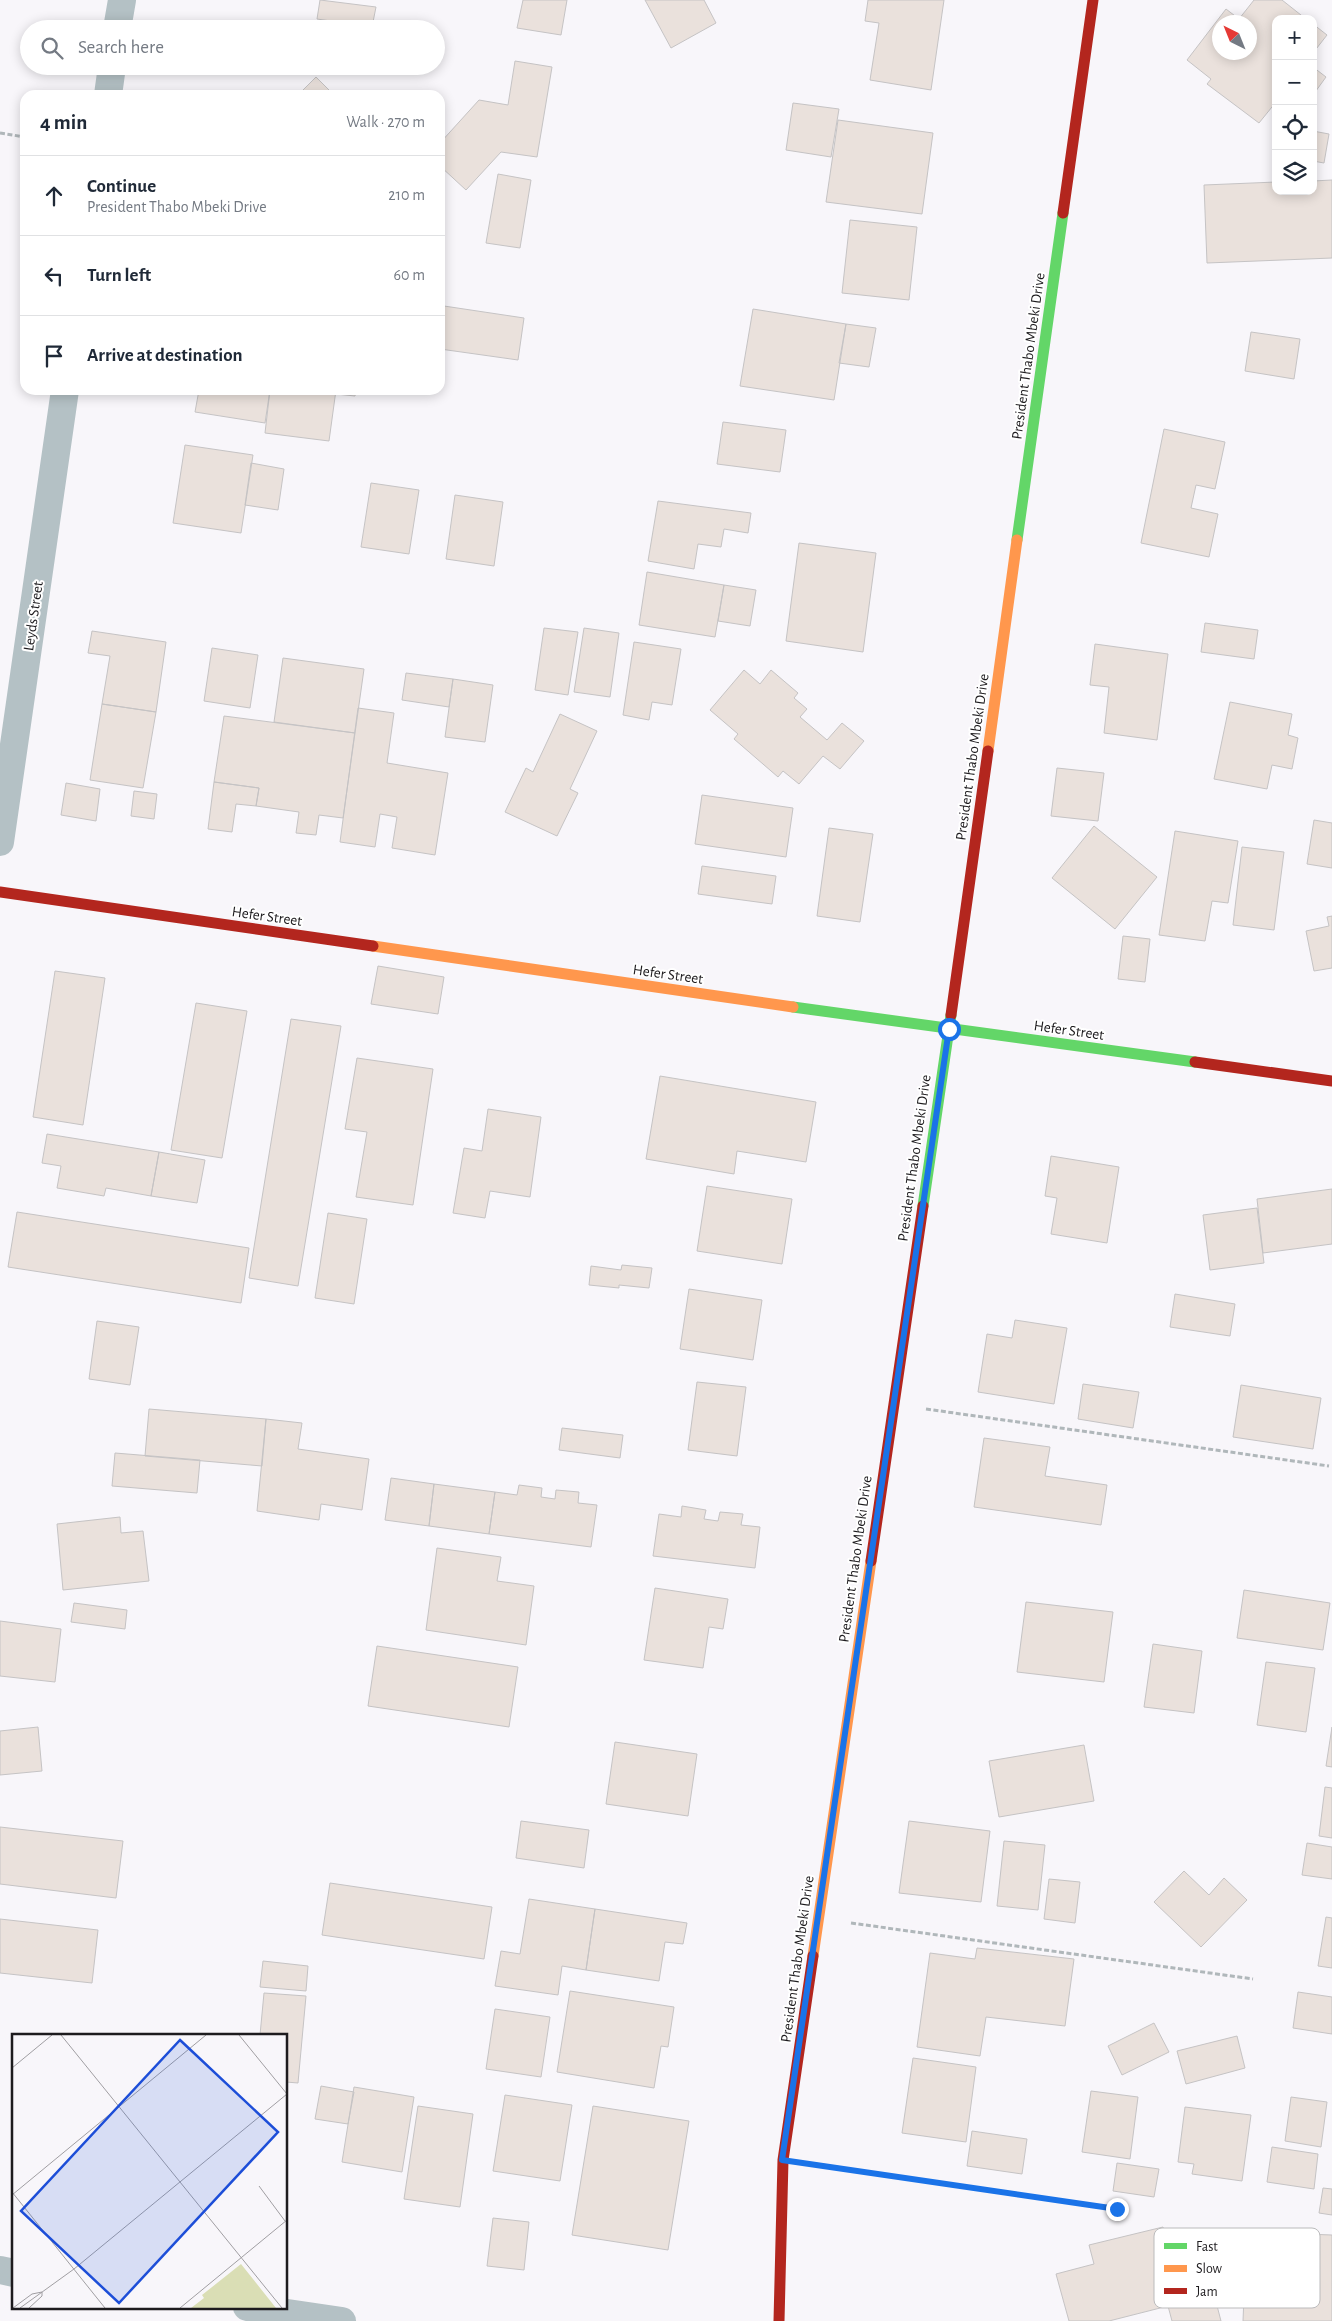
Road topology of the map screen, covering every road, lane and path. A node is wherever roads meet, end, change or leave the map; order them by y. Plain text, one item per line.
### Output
1 (122, 0) edge
2 (1093, 0) edge
3 (119, 20) edge
4 (111, 75) edge
5 (109, 90) edge
6 (0, 134) edge
7 (20, 136) edge
8 (64, 395) edge
9 (0, 842) edge
10 (0, 892) edge
11 (949, 1029) junction
12 (1332, 1081) edge
13 (893, 1405) junction
14 (1329, 1466) dead end
15 (818, 1918) junction
16 (1253, 1980) dead end
17 (782, 2160) junction
18 (1117, 2209) dead end
19 (254, 2308) edge
20 (342, 2321) edge
21 (779, 2321) edge

1 - 3 street
2 - 11 street, President Thabo Mbeki Drive
4 - 5 street
6 - 7 path
8 - 9 street, Leyds Street
10 - 11 street, Hefer Street
11 - 12 street, Hefer Street
11 - 13 street, President Thabo Mbeki Drive
13 - 14 path
13 - 15 street, President Thabo Mbeki Drive
15 - 16 path
15 - 17 street, President Thabo Mbeki Drive
17 - 18 path
17 - 21 street, President Thabo Mbeki Drive
19 - 20 street

